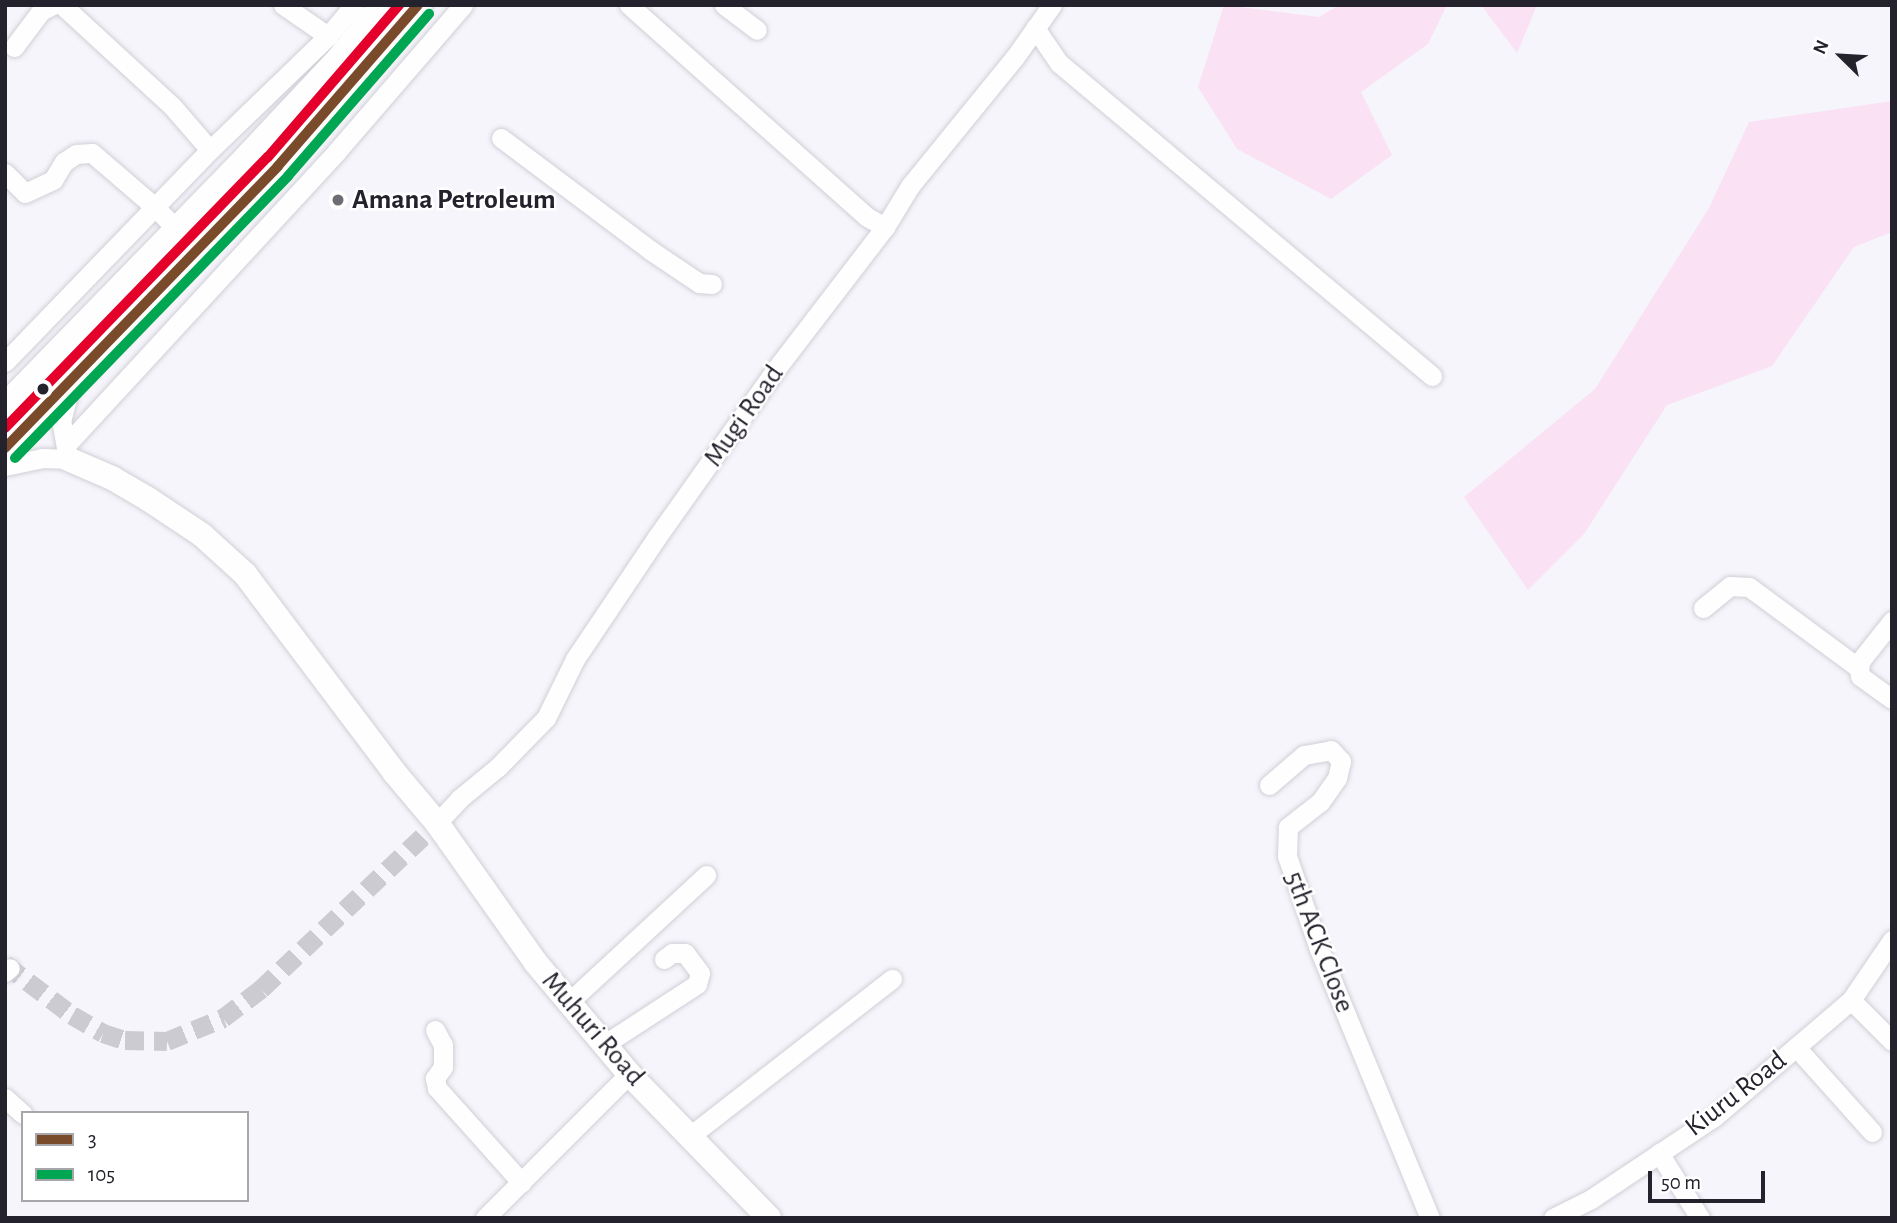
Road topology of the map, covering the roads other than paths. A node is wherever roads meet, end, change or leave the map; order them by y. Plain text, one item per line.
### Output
1 (53, 5) edge
2 (62, 5) edge
3 (283, 5) edge
4 (354, 5) edge
5 (384, 5) edge
6 (418, 5) edge
7 (463, 5) edge
8 (629, 5) edge
9 (724, 5) edge
10 (1052, 5) edge
11 (1035, 28) junction
12 (757, 30) dead end
13 (328, 36) junction
14 (14, 47) dead end
15 (313, 125) junction
16 (501, 138) dead end
17 (210, 150) junction
18 (337, 151) junction
19 (5, 173) edge
20 (243, 201) junction
21 (156, 208) junction
22 (267, 227) junction
23 (885, 227) junction
24 (177, 230) junction
25 (712, 284) dead end
26 (5, 362) edge
27 (74, 376) junction
28 (1432, 376) dead end
29 (15, 388) edge
30 (5, 408) edge
31 (5, 448) edge
32 (67, 452) junction
33 (5, 466) edge
34 (1703, 608) dead end
35 (1892, 621) edge
36 (1859, 668) junction
37 (1892, 699) edge
38 (1269, 785) dead end
39 (437, 823) junction
40 (705, 875) dead end
41 (1892, 940) edge
42 (664, 959) dead end
43 (892, 979) dead end
44 (1851, 1000) junction
45 (569, 1002) junction
46 (435, 1030) dead end
47 (1892, 1041) edge
48 (604, 1044) junction
49 (1796, 1047) junction
50 (629, 1074) junction
51 (5, 1098) edge
52 (21, 1112) edge
53 (1872, 1132) dead end
54 (690, 1136) junction
55 (1659, 1153) junction
56 (522, 1183) junction
57 (485, 1218) edge
58 (769, 1218) edge
59 (1430, 1218) edge
60 (1553, 1218) edge
61 (1700, 1218) edge

1 - 14 street
2 - 17 street
3 - 13 street
4 - 13 street
5 - 24 highway
6 - 15 highway
7 - 18 street
8 - 23 street
9 - 12 street
10 - 11 street, Mugi Road
11 - 23 street, Mugi Road
11 - 28 street
13 - 17 street
15 - 18 street
15 - 20 highway
16 - 25 street
17 - 21 street
18 - 22 street
19 - 21 street
20 - 22 street
20 - 27 highway
21 - 24 street
21 - 26 street
22 - 32 street
23 - 39 street, Mugi Road
24 - 29 highway
27 - 31 highway
27 - 32 street
29 - 30 highway
32 - 33 street
32 - 39 main road, Muhuri Road
34 - 36 street
35 - 36 street
36 - 37 street
38 - 59 street, 5th ACK Close
39 - 45 main road, Muhuri Road
40 - 45 street
41 - 44 street, Kiuru Road
42 - 48 street
43 - 54 street
44 - 47 street
44 - 49 street, Kiuru Road
45 - 48 main road, Muhuri Road
46 - 56 street
48 - 50 main road, Muhuri Road
49 - 53 street
49 - 55 street, Kiuru Road
50 - 54 main road, Muhuri Road
50 - 56 street
51 - 52 street
54 - 58 main road, Muhuri Road
55 - 60 street, Kiuru Road
55 - 61 street
56 - 57 street

